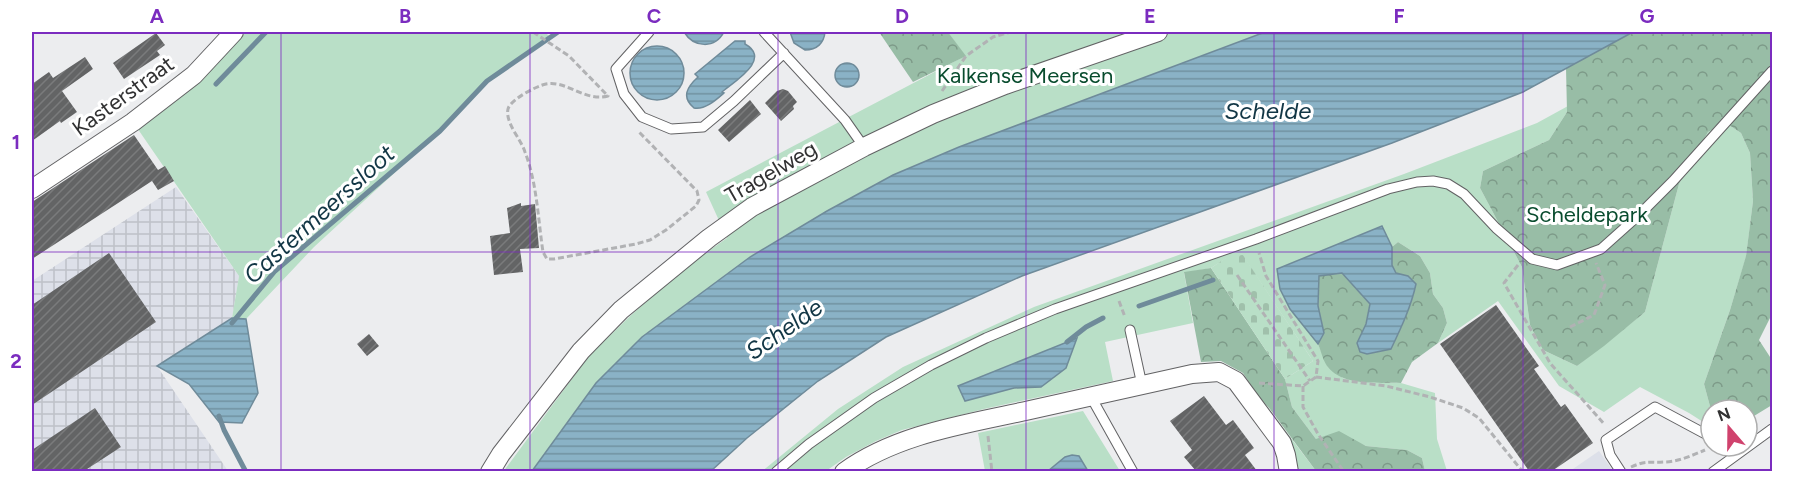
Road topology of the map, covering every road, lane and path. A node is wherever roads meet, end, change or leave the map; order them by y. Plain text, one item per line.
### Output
1 (234, 32) edge
2 (533, 32) edge
3 (649, 32) edge
4 (764, 32) edge
5 (1011, 32) edge
6 (1158, 32) edge
7 (784, 53) junction
8 (1773, 71) edge
9 (933, 114) junction
10 (635, 128) dead end
11 (864, 147) junction
12 (32, 189) edge
13 (1256, 239) junction
14 (1592, 253) junction
15 (1526, 254) junction
16 (1237, 275) dead end
17 (1115, 288) junction
18 (1570, 327) dead end
19 (1130, 330) joint
20 (1316, 377) junction
21 (1236, 381) junction
22 (1310, 381) junction
23 (1142, 385) junction
24 (1303, 386) junction
25 (1091, 397) junction
26 (987, 420) junction
27 (1773, 429) edge
28 (1699, 431) edge
29 (1615, 435) junction
30 (1759, 439) edge
31 (1699, 452) edge
32 (1731, 458) edge
33 (490, 471) edge
34 (776, 471) edge
35 (844, 471) edge
36 (992, 471) edge
37 (1133, 471) edge
38 (1288, 471) edge
39 (1344, 471) edge
40 (1523, 471) edge
41 (1622, 471) edge
42 (1713, 471) edge

1 - 12 street, Kasterstraat
2 - 10 path
3 - 7 lane
4 - 7 lane
5 - 9 path
6 - 9 street, Tragelweg
7 - 11 lane
8 - 14 lane
9 - 11 street, Tragelweg
11 - 33 street, Tragelweg
13 - 15 lane
13 - 17 lane
13 - 20 path
14 - 15 lane
14 - 18 path
15 - 29 path
16 - 22 path
17 - 19 path
17 - 34 lane
19 - 23 lane
20 - 22 path
20 - 40 path
21 - 23 street
21 - 24 path
21 - 38 street
22 - 24 path
23 - 25 street
24 - 39 path
25 - 26 street
25 - 37 lane
26 - 35 street
26 - 36 path
27 - 30 lane
28 - 29 lane
29 - 41 lane
31 - 41 path
32 - 42 lane

